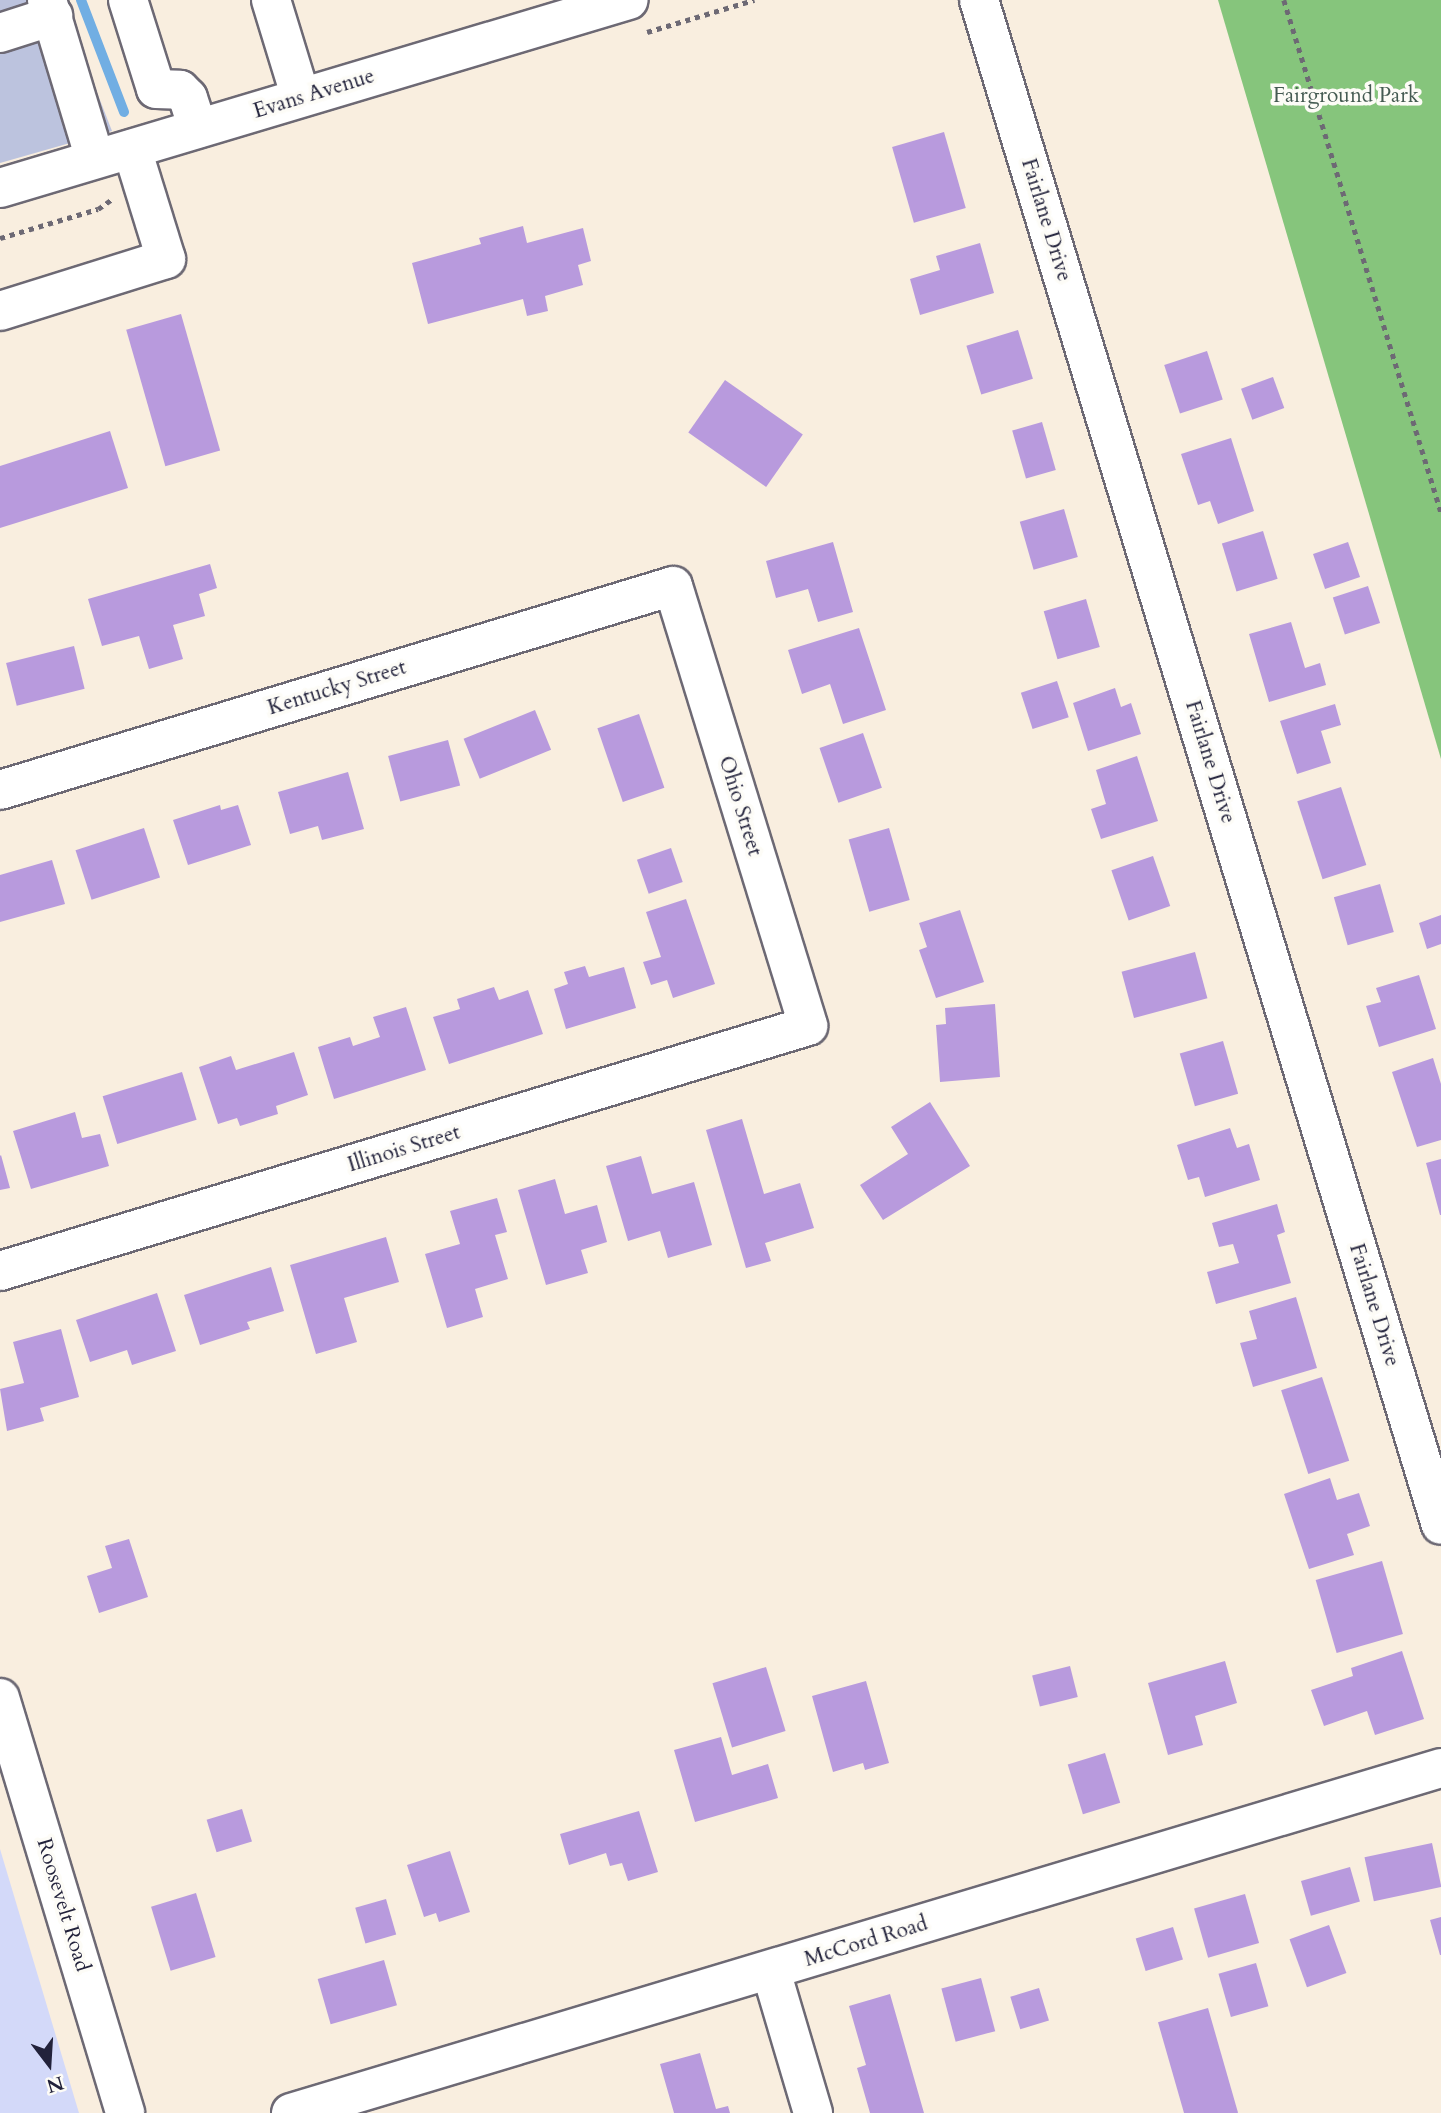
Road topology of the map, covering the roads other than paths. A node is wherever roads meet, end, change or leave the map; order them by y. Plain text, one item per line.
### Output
1 (128, 0) edge
2 (271, 0) edge
3 (629, 0) edge
4 (979, 0) edge
5 (50, 8) edge
6 (540, 13) edge
7 (0, 33) edge
8 (301, 98) junction
9 (198, 128) junction
10 (132, 149) junction
11 (95, 159) junction
12 (1, 184) edge
13 (0, 311) edge
14 (673, 586) joint
15 (0, 790) edge
16 (808, 1026) joint
17 (0, 1271) edge
18 (1441, 1525) edge
19 (0, 1698) edge
20 (1441, 1768) edge
21 (771, 1971) junction
22 (125, 2113) edge
23 (291, 2113) edge
24 (813, 2113) edge

1 - 9 street
2 - 8 street
3 - 6 street, Evans Avenue
4 - 18 street, Fairlane Drive
5 - 7 street
5 - 11 street
6 - 8 street, Evans Avenue
8 - 9 street, Evans Avenue
9 - 10 street, Evans Avenue
10 - 11 street, Evans Avenue
10 - 13 street
11 - 12 street, Evans Avenue
14 - 15 street, Kentucky Street
14 - 16 street, Ohio Street
16 - 17 street, Illinois Street
19 - 22 street, Roosevelt Road
20 - 21 street, McCord Road
21 - 23 street, McCord Road
21 - 24 street

